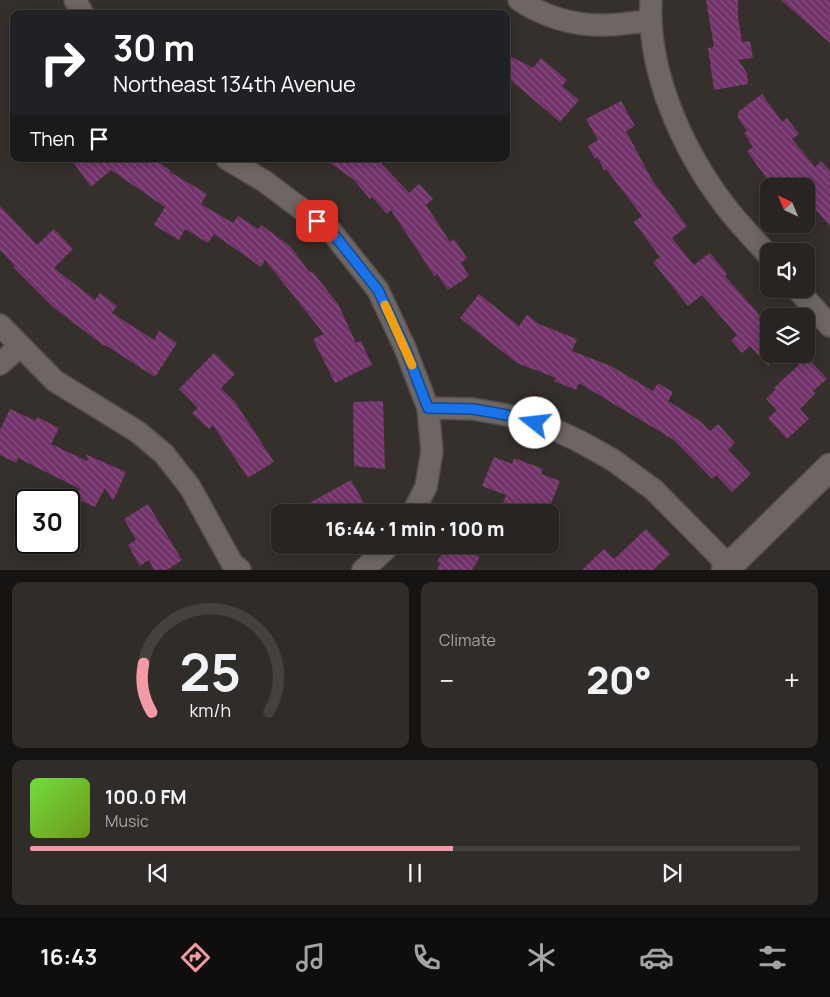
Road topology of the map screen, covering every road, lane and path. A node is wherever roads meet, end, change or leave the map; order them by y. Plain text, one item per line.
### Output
1 (518, 0) edge
2 (650, 10) edge
3 (232, 162) edge
4 (760, 246) edge
5 (805, 298) edge
6 (0, 325) edge
7 (830, 326) edge
8 (20, 346) junction
9 (0, 364) edge
10 (428, 408) junction
11 (830, 467) edge
12 (417, 504) edge
13 (380, 554) edge
14 (727, 568) edge
15 (240, 570) edge
16 (363, 570) edge

1 - 2 street
2 - 4 street
3 - 10 street
5 - 7 street
6 - 8 street
8 - 9 street
8 - 15 street
10 - 12 street
10 - 14 street
11 - 14 street
13 - 16 street

